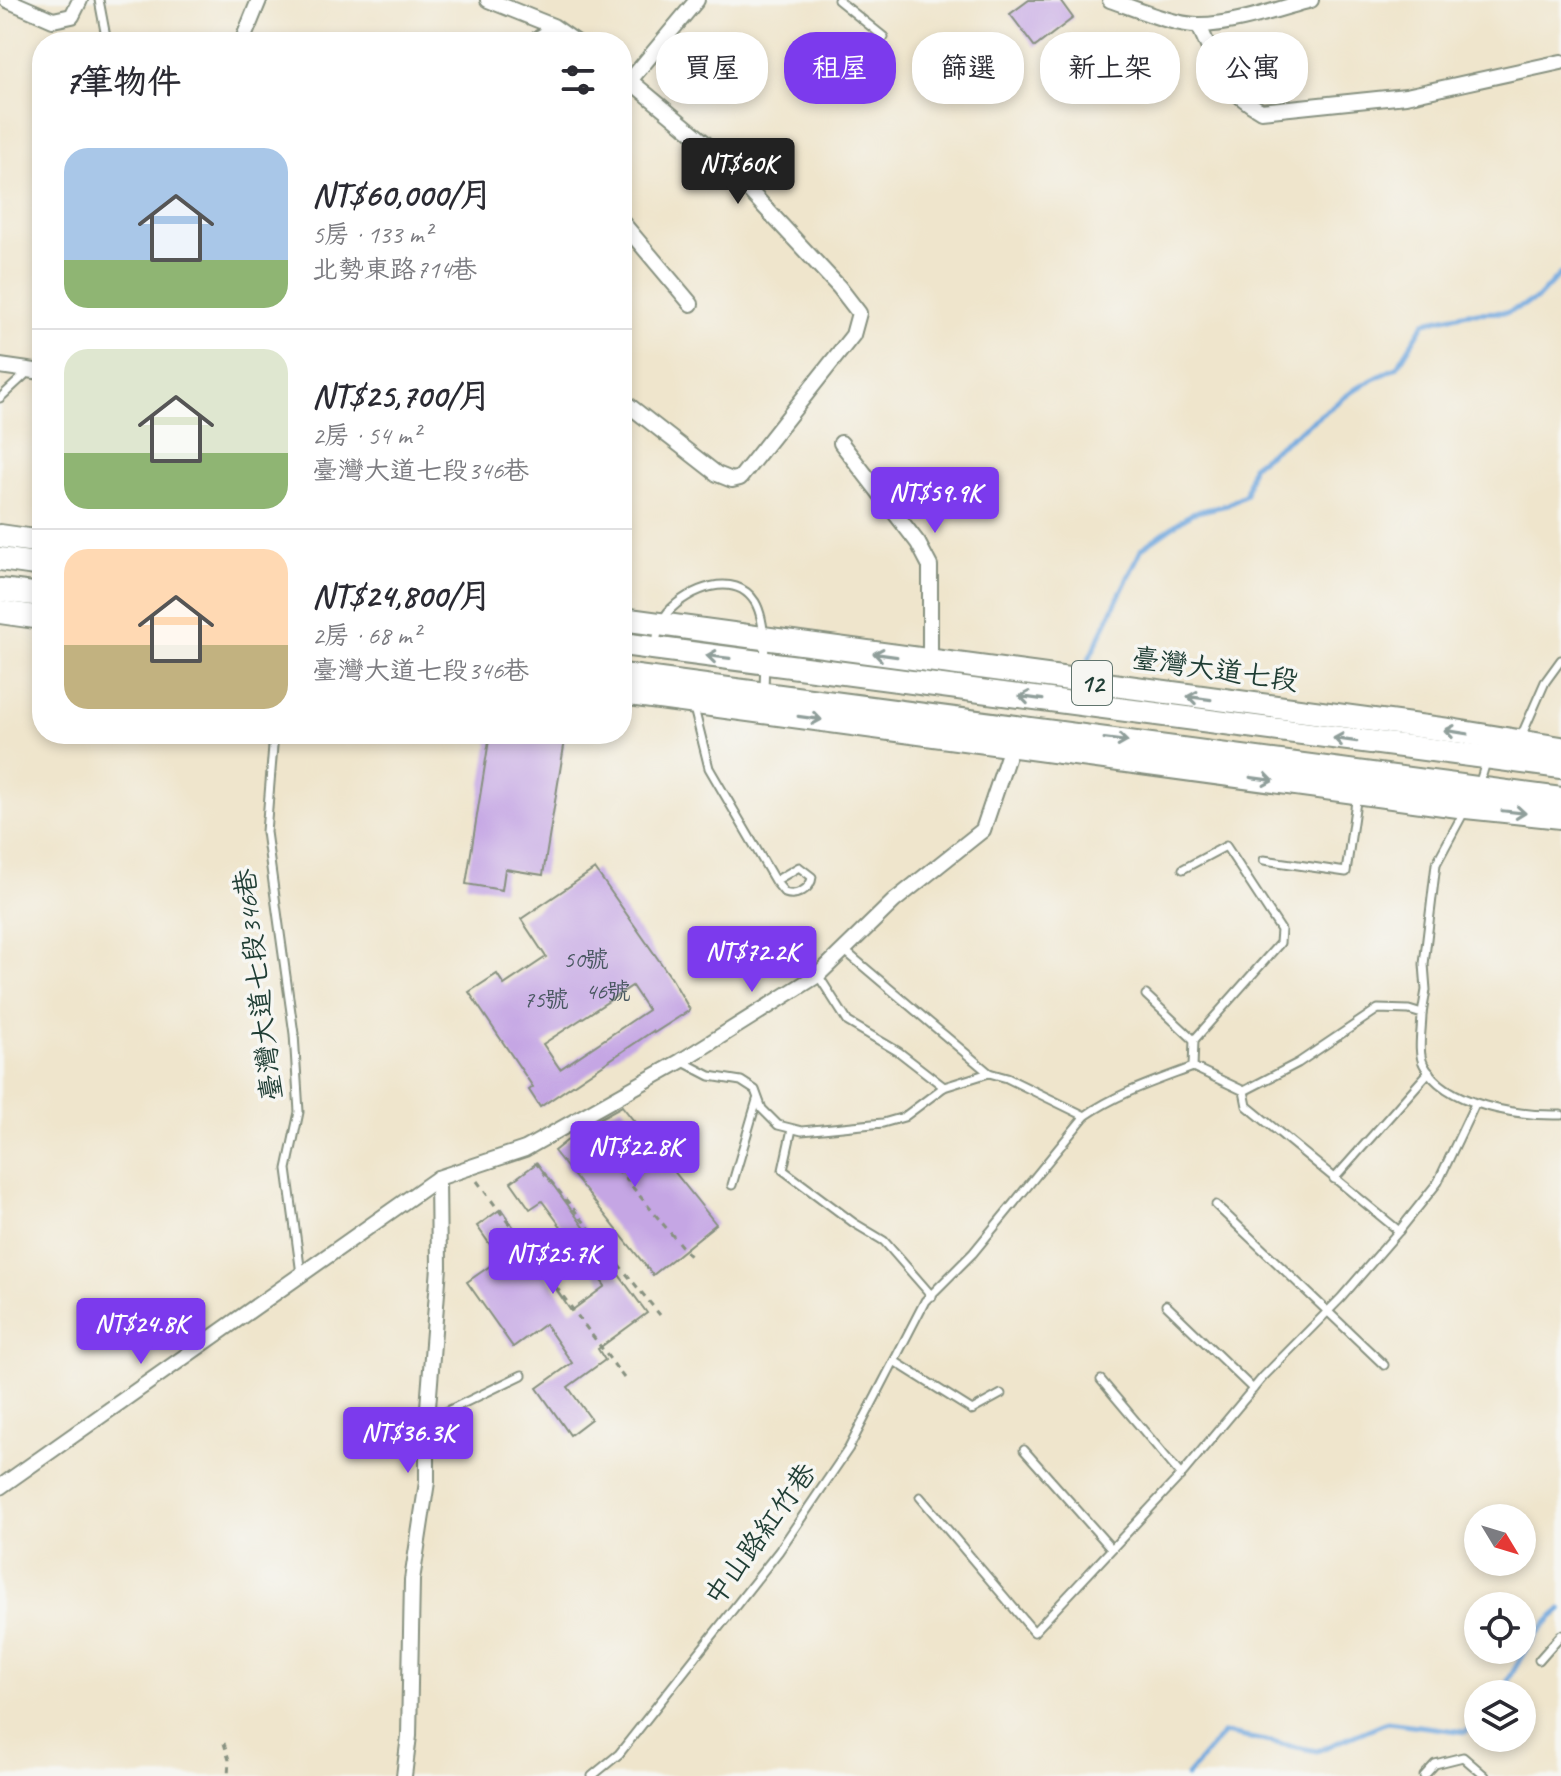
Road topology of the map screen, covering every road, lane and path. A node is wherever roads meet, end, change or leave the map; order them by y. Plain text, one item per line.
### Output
1 (7, 0) edge
2 (80, 0) edge
3 (99, 0) edge
4 (259, 0) edge
5 (488, 0) edge
6 (697, 0) edge
7 (838, 0) edge
8 (1110, 0) edge
9 (1311, 0) edge
10 (1253, 8) edge
11 (553, 26) junction
12 (1199, 26) junction
13 (105, 32) edge
14 (246, 32) edge
15 (542, 32) edge
16 (562, 32) edge
17 (878, 32) edge
18 (1561, 62) edge
19 (632, 73) edge
20 (632, 86) edge
21 (632, 234) edge
22 (691, 304) dead end
23 (0, 366) edge
24 (32, 370) edge
25 (32, 374) edge
26 (0, 398) edge
27 (632, 408) edge
28 (841, 443) dead end
29 (0, 536) edge
30 (32, 541) edge
31 (0, 559) edge
32 (32, 564) edge
33 (0, 590) edge
34 (32, 594) edge
35 (0, 612) edge
36 (32, 617) edge
37 (632, 620) edge
38 (660, 624) junction
39 (764, 639) junction
40 (632, 646) edge
41 (655, 649) junction
42 (1561, 660) edge
43 (930, 661) junction
44 (766, 663) junction
45 (632, 677) edge
46 (632, 694) edge
47 (693, 702) junction
48 (763, 703) junction
49 (1519, 743) junction
50 (273, 744) edge
51 (1012, 744) junction
52 (1490, 748) junction
53 (1561, 748) edge
54 (1561, 767) edge
55 (1358, 792) junction
56 (1472, 797) junction
57 (1561, 799) edge
58 (1561, 817) edge
59 (1264, 860) dead end
60 (1183, 869) dead end
61 (775, 881) junction
62 (844, 950) junction
63 (818, 975) junction
64 (1146, 995) dead end
65 (1422, 1014) junction
66 (1194, 1040) junction
67 (681, 1061) junction
68 (1193, 1067) junction
69 (1429, 1072) junction
70 (989, 1073) junction
71 (944, 1087) junction
72 (1244, 1091) junction
73 (758, 1098) junction
74 (1475, 1104) junction
75 (1561, 1115) edge
76 (1085, 1116) junction
77 (576, 1119) junction
78 (792, 1129) junction
79 (525, 1149) junction
80 (467, 1168) junction
81 (438, 1178) junction
82 (1334, 1179) junction
83 (732, 1185) dead end
84 (1216, 1205) dead end
85 (1399, 1231) junction
86 (692, 1259) dead end
87 (302, 1276) junction
88 (932, 1296) junction
89 (1166, 1305) dead end
90 (1327, 1313) junction
91 (660, 1315) dead end
92 (894, 1361) junction
93 (1384, 1365) dead end
94 (522, 1375) dead end
95 (624, 1378) dead end
96 (1101, 1380) dead end
97 (1253, 1389) junction
98 (1001, 1394) dead end
99 (427, 1420) junction
100 (1024, 1450) dead end
101 (1181, 1475) junction
102 (0, 1487) edge
103 (920, 1497) dead end
104 (1111, 1548) junction
105 (1561, 1635) edge
106 (1539, 1660) dead end
107 (224, 1743) dead end
108 (228, 1776) edge
109 (404, 1776) edge
110 (592, 1776) edge
111 (1424, 1776) edge
112 (1485, 1776) edge

1 - 2 street
3 - 13 lane
4 - 14 street
5 - 11 street
6 - 19 street
7 - 17 lane
8 - 12 street
9 - 10 street
10 - 12 street
11 - 15 lane
11 - 16 street
12 - 18 street
20 - 27 street
21 - 22 street
23 - 24 street
25 - 26 lane
28 - 43 street
29 - 30 main road
31 - 32 main road
33 - 34 main road
35 - 36 main road
37 - 38 main road, 臺灣大道七段 / 12
38 - 39 main road, 臺灣大道七段 / 12
38 - 39 lane
38 - 41 lane
43 -> 39 main road, 臺灣大道七段 / 12
39 - 44 lane
40 - 41 main road, 臺灣大道七段 / 12
44 -> 41 main road, 臺灣大道七段 / 12
42 - 49 lane
52 -> 43 main road, 臺灣大道七段 / 12
44 - 48 lane
52 -> 44 main road, 臺灣大道七段 / 12
45 - 48 main road, 12
46 - 47 main road, 12
47 - 48 main road, 12
47 - 61 lane
48 -> 51 main road, 12
48 -> 56 main road, 12
49 - 52 main road, 臺灣大道七段 / 12
49 - 53 main road, 臺灣大道七段 / 12
50 - 87 lane, 臺灣大道七段346巷
51 -> 55 main road, 12
51 - 62 street
52 - 54 main road, 臺灣大道七段 / 12
52 - 56 lane
55 - 56 main road, 12
55 - 59 lane
56 - 57 main road, 12
56 -> 58 main road, 12
56 - 65 lane
60 - 66 lane
61 - 61 lane
62 - 63 street
62 - 70 lane
63 - 67 street
63 - 71 lane
64 - 66 lane
65 - 69 lane
65 - 72 lane
66 - 68 lane
67 - 73 lane
67 - 77 street
68 - 72 lane
68 - 76 lane, 中山路紅竹巷
69 - 74 lane
69 - 82 lane
70 - 71 lane
70 - 76 lane
71 - 78 lane
72 - 82 lane
73 - 78 lane
73 - 83 lane
74 - 75 lane
74 - 85 lane
76 - 88 lane, 中山路紅竹巷
77 - 79 street
77 - 86 path
78 - 88 lane
79 - 80 street
79 - 91 path
80 - 81 street
80 - 95 path
81 - 87 street
81 - 99 street
82 - 85 lane
84 - 90 lane
85 - 90 lane
87 - 102 street
88 - 92 lane, 中山路紅竹巷
89 - 97 lane
90 - 93 lane
90 - 97 lane
92 - 98 lane
92 - 110 lane, 中山路紅竹巷
94 - 99 lane
96 - 101 lane
97 - 101 lane
99 - 109 street
100 - 104 lane
101 - 104 lane
103 - 104 lane
105 - 106 lane
107 - 108 path
111 - 112 lane

